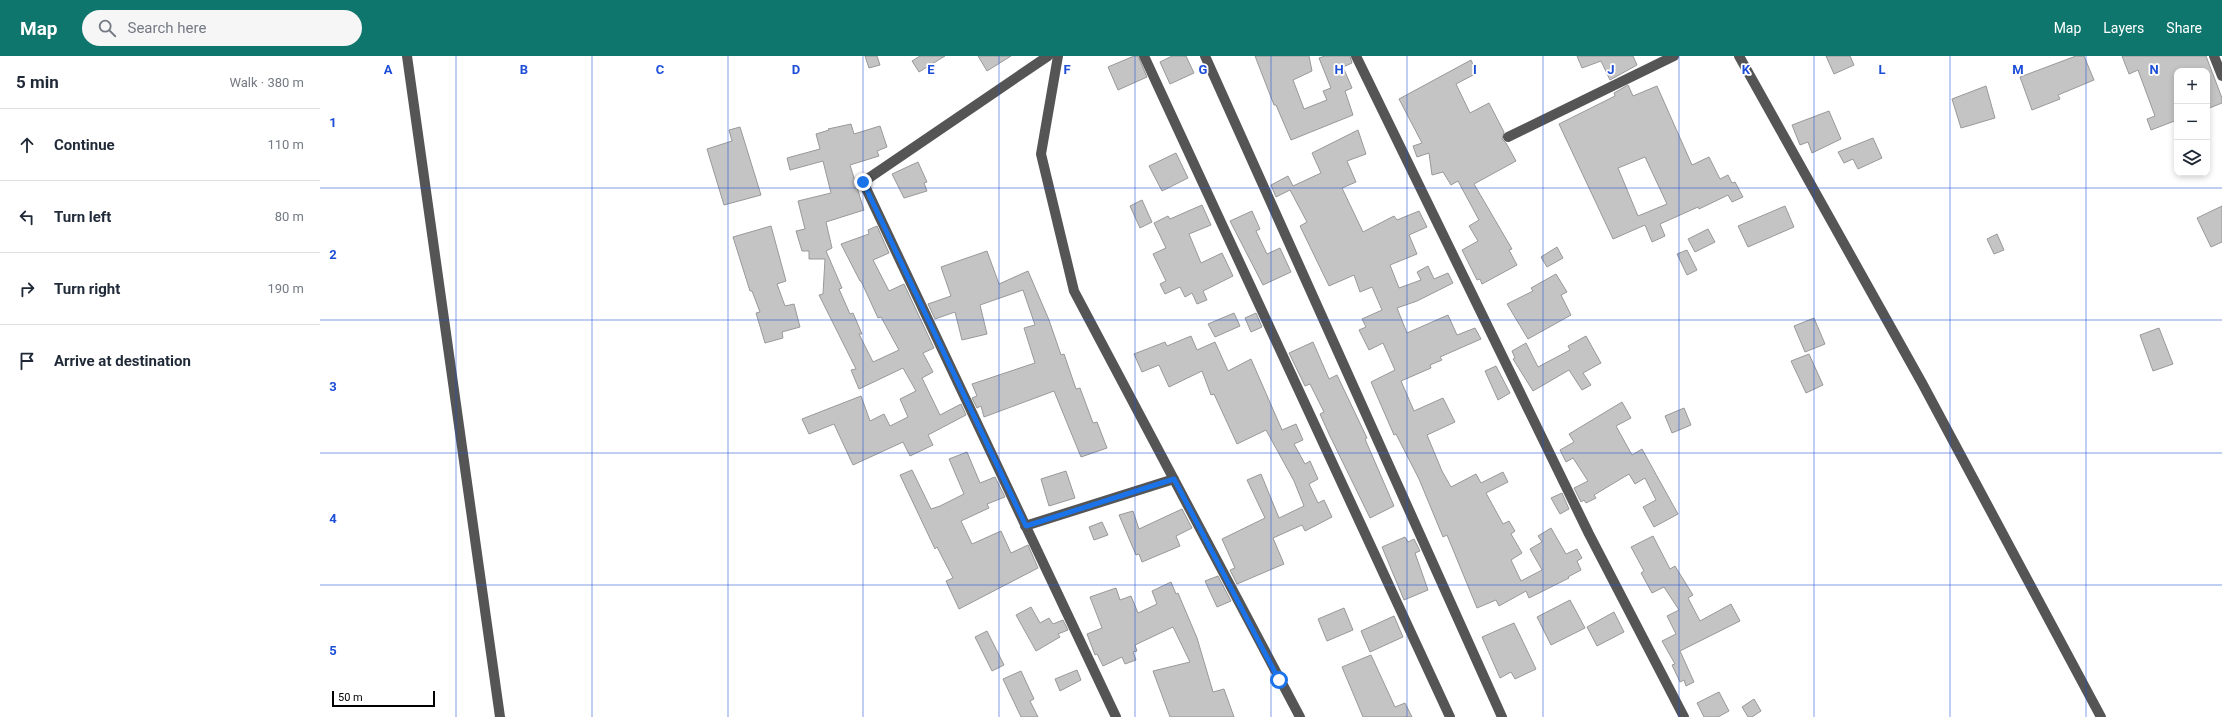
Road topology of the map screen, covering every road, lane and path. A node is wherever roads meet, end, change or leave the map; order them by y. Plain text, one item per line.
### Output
1 (407, 56) edge
2 (1048, 56) edge
3 (1058, 56) edge
4 (1144, 56) edge
5 (1205, 56) edge
6 (1356, 56) edge
7 (1674, 56) edge
8 (1739, 56) edge
9 (2214, 56) edge
10 (2222, 76) edge
11 (1508, 137) dead end
12 (1174, 479) junction
13 (1026, 526) junction
14 (500, 717) edge
15 (1116, 717) edge
16 (1300, 717) edge
17 (1450, 717) edge
18 (1502, 717) edge
19 (1684, 717) edge
20 (2101, 717) edge

1 - 14 street
2 - 13 street
3 - 12 street
4 - 17 street
5 - 18 street
6 - 19 street
7 - 11 street
8 - 20 street
9 - 10 street
12 - 13 street
12 - 16 street
13 - 15 street

